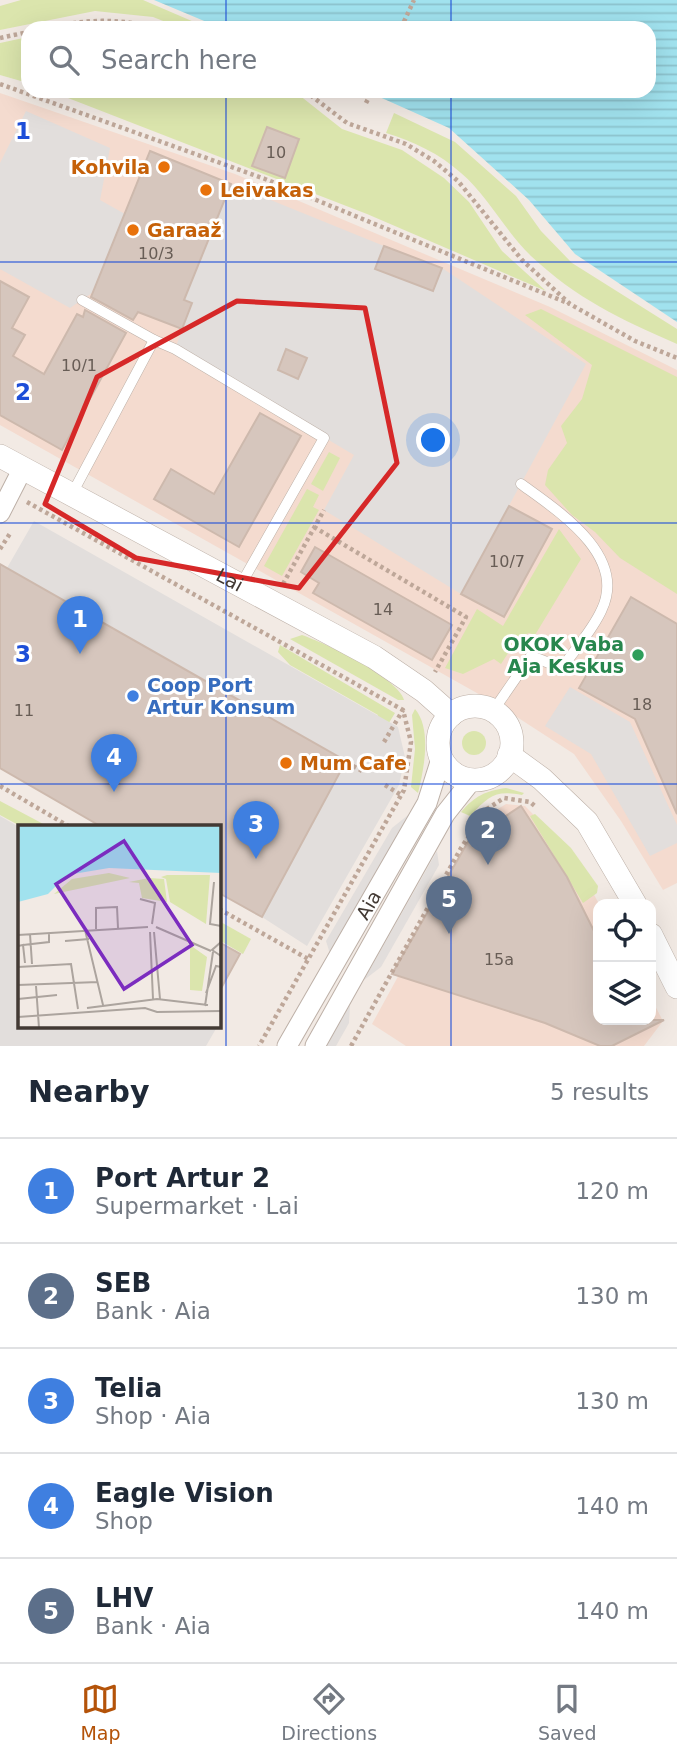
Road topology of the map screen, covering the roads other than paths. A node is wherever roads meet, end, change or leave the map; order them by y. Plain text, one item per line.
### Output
1 (82, 300) dead end
2 (154, 340) junction
3 (0, 456) edge
4 (23, 468) junction
5 (521, 484) dead end
6 (72, 494) junction
7 (0, 513) edge
8 (239, 586) junction
9 (493, 711) junction
10 (451, 715) junction
11 (509, 755) junction
12 (441, 759) junction
13 (472, 780) junction
14 (632, 899) edge
15 (656, 945) edge
16 (677, 987) edge
17 (287, 1046) edge
18 (315, 1046) edge

1 - 2 lane
2 - 6 lane
2 - 8 lane
3 - 4 street, Lai
4 - 6 street, Lai
4 - 7 street
5 - 9 lane
6 - 8 street, Lai
8 - 10 street, Lai
9 - 10 street
9 - 11 street
10 - 12 street
11 - 13 street
11 - 14 street
12 - 13 street
12 - 17 street, Aia
13 - 18 street, Aia
15 - 16 street

